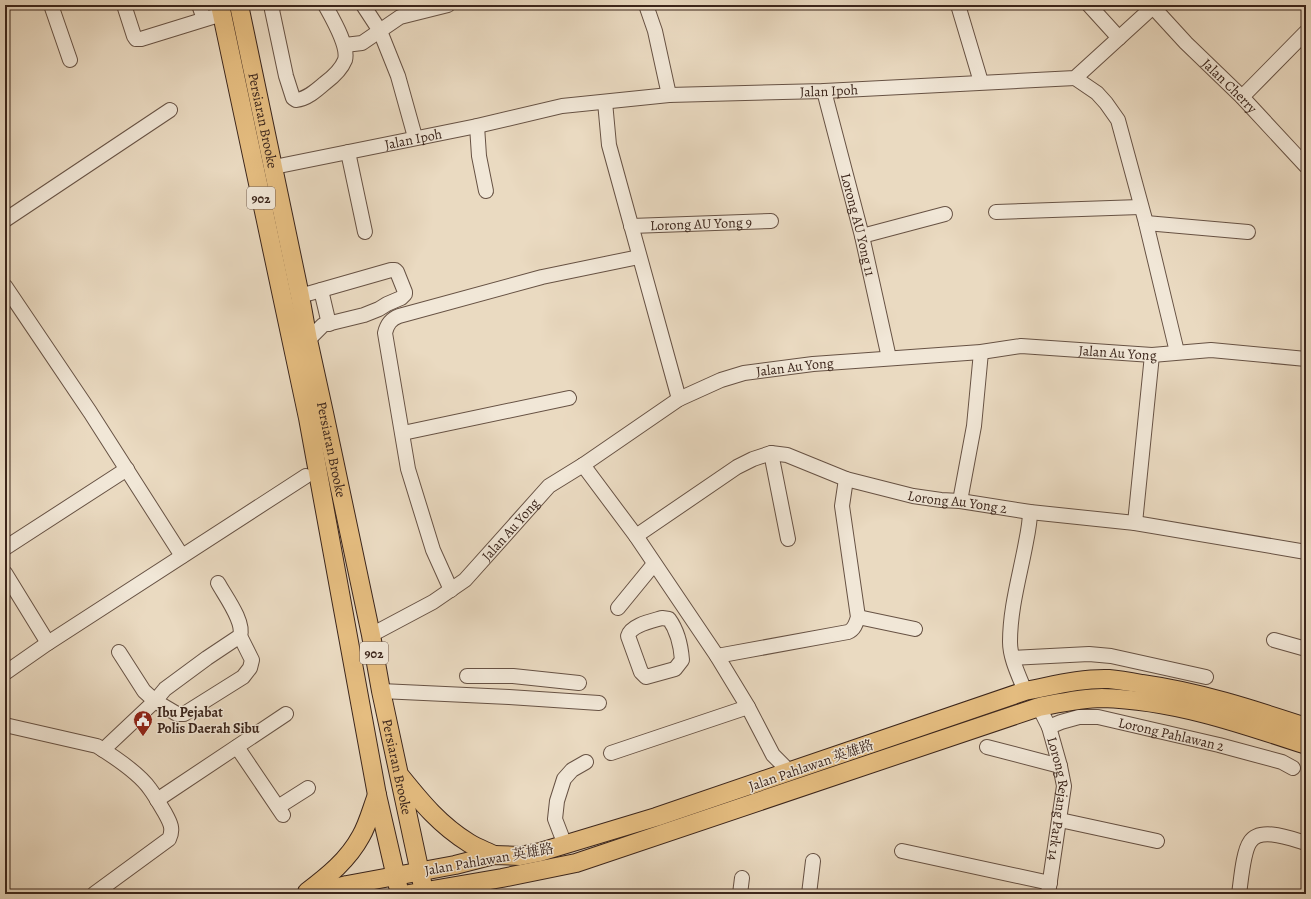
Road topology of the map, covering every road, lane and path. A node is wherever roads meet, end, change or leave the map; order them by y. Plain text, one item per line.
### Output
1 (51, 5) edge
2 (124, 5) edge
3 (200, 5) edge
4 (239, 5) edge
5 (274, 5) edge
6 (325, 5) edge
7 (363, 5) edge
8 (448, 5) edge
9 (646, 5) edge
10 (958, 5) edge
11 (1089, 5) edge
12 (1154, 6) edge
13 (221, 9) edge
14 (204, 19) junction
15 (380, 31) junction
16 (1306, 32) edge
17 (1119, 38) junction
18 (345, 45) junction
19 (70, 60) dead end
20 (1075, 78) junction
21 (981, 82) junction
22 (824, 91) junction
23 (669, 95) junction
24 (1242, 97) junction
25 (605, 102) junction
26 (170, 110) dead end
27 (478, 126) junction
28 (415, 138) junction
29 (348, 152) junction
30 (1306, 166) edge
31 (274, 167) junction
32 (486, 192) dead end
33 (1140, 207) junction
34 (996, 212) dead end
35 (945, 214) dead end
36 (5, 220) edge
37 (771, 221) dead end
38 (1146, 223) junction
39 (631, 226) junction
40 (365, 232) dead end
41 (1248, 232) dead end
42 (862, 236) junction
43 (639, 257) junction
44 (5, 286) edge
45 (321, 290) junction
46 (300, 296) junction
47 (379, 310) junction
48 (390, 322) junction
49 (329, 324) junction
50 (308, 340) junction
51 (981, 352) junction
52 (1176, 352) junction
53 (1152, 355) junction
54 (889, 358) junction
55 (1306, 359) edge
56 (310, 390) junction
57 (570, 398) dead end
58 (679, 399) junction
59 (316, 416) junction
60 (403, 433) junction
61 (771, 454) junction
62 (583, 465) junction
63 (127, 469) junction
64 (306, 476) dead end
65 (846, 479) junction
66 (960, 501) junction
67 (1030, 512) junction
68 (1135, 524) junction
69 (636, 536) junction
70 (788, 539) dead end
71 (5, 548) edge
72 (1306, 552) edge
73 (182, 556) junction
74 (654, 564) junction
75 (5, 573) edge
76 (218, 583) dead end
77 (451, 590) junction
78 (618, 608) dead end
79 (685, 609) junction
80 (858, 618) junction
81 (669, 619) junction
82 (915, 629) dead end
83 (371, 635) junction
84 (240, 636) junction
85 (1274, 640) dead end
86 (48, 643) junction
87 (1306, 649) edge
88 (119, 652) dead end
89 (717, 656) junction
90 (1013, 658) junction
91 (5, 673) edge
92 (468, 676) dead end
93 (513, 676) junction
94 (1206, 677) dead end
95 (579, 683) dead end
96 (1025, 691) junction
97 (381, 692) junction
98 (509, 696) junction
99 (155, 701) junction
100 (600, 703) dead end
101 (748, 707) junction
102 (1039, 707) junction
103 (286, 714) dead end
104 (5, 724) edge
105 (1049, 727) junction
106 (1306, 727) edge
107 (1306, 745) edge
108 (237, 747) junction
109 (987, 747) dead end
110 (103, 750) junction
111 (611, 753) dead end
112 (773, 755) junction
113 (586, 762) dead end
114 (1060, 766) junction
115 (1293, 768) dead end
116 (790, 772) junction
117 (399, 775) junction
118 (761, 781) junction
119 (308, 788) dead end
120 (377, 795) junction
121 (157, 800) junction
122 (1060, 820) junction
123 (1157, 841) dead end
124 (1306, 843) edge
125 (565, 845) junction
126 (902, 850) dead end
127 (494, 855) junction
128 (813, 862) dead end
129 (419, 871) junction
130 (396, 876) junction
131 (502, 878) junction
132 (742, 878) dead end
133 (1049, 889) edge
134 (419, 893) edge
135 (94, 894) edge
136 (304, 894) edge
137 (314, 894) edge
138 (401, 894) edge
139 (485, 894) edge
140 (740, 894) edge
141 (809, 894) edge
142 (1239, 894) edge

1 - 19 street
2 - 14 street
3 - 14 street
4 - 31 main road, Persiaran Brooke / 902
5 - 18 street
6 - 18 street
7 - 15 street
8 - 15 street
9 - 23 street
10 - 21 street
11 - 17 street
12 - 17 street
12 - 24 street, Jalan Cherry
13 - 14 street
13 - 56 main road, Persiaran Brooke / 902
15 - 18 street
15 - 28 street
16 - 24 street
17 - 20 street
20 - 21 street, Jalan Ipoh
20 - 33 street
21 - 22 street, Jalan Ipoh
22 - 23 street, Jalan Ipoh
22 - 42 street, Lorong AU Yong 11
23 - 25 street, Jalan Ipoh
24 - 30 street, Jalan Cherry
25 - 27 street, Jalan Ipoh
25 - 39 street
26 - 36 street
27 - 28 street, Jalan Ipoh
27 - 32 street
28 - 29 street, Jalan Ipoh
29 - 31 street, Jalan Ipoh
29 - 40 street
31 - 46 main road, Persiaran Brooke / 902
33 - 34 street
33 - 38 street
35 - 42 street
37 - 39 street, Lorong AU Yong 9
38 - 41 street
38 - 52 street
39 - 43 street
42 - 54 street, Lorong AU Yong 11
43 - 48 street
43 - 58 street
44 - 63 street
45 - 46 street
45 - 47 street
45 - 49 street
46 - 50 main road, Persiaran Brooke / 902
47 - 48 street
47 - 49 street
48 - 60 street
49 - 50 street
50 - 56 main road, Persiaran Brooke / 902
51 - 53 street, Jalan Au Yong
51 - 54 street, Jalan Au Yong
51 - 66 street
52 - 53 street, Jalan Au Yong
52 - 55 street, Jalan Au Yong
53 - 68 street
54 - 58 street, Jalan Au Yong
56 - 59 main road, Persiaran Brooke / 902
57 - 60 street
58 - 62 street, Jalan Au Yong
59 - 83 main road, Persiaran Brooke / 902
59 - 120 main road, Persiaran Brooke / 902
60 - 77 street
61 - 65 street, Lorong Au Yong 2
61 - 69 street, Lorong Au Yong 2
61 - 70 street
62 - 69 street
62 - 77 street, Jalan Au Yong
63 - 71 street
63 - 73 street
64 - 73 street
65 - 66 street, Lorong Au Yong 2
65 - 80 street
66 - 67 street, Lorong Au Yong 2
67 - 68 street, Lorong Au Yong 2
67 - 90 street
68 - 72 street, Lorong Au Yong 2
69 - 74 street
73 - 86 street
74 - 78 street
74 - 79 street
75 - 86 street
76 - 84 street
77 - 83 street, Jalan Au Yong
79 - 81 street
79 - 89 street
80 - 82 street
80 - 89 street
81 - 81 street
83 - 97 main road, Persiaran Brooke / 902
84 - 99 street
84 - 99 street
85 - 87 street
86 - 91 street
88 - 99 street
89 - 101 street
90 - 94 street
90 - 96 street
92 - 93 street
93 - 95 street
93 - 98 street
96 - 106 main road, Jalan Pahlawan 英雄路
96 - 116 main road, Jalan Pahlawan 英雄路
97 - 98 street
97 - 117 main road, Persiaran Brooke / 902
98 - 100 street
99 - 110 street
101 - 111 street
101 - 112 street
102 - 105 street, Lorong Rejang Park 14
102 - 107 main road, Jalan Pahlawan 英雄路
102 - 131 main road, Jalan Pahlawan 英雄路
103 - 108 street
104 - 110 street
105 - 114 street, Lorong Rejang Park 14
105 - 115 street, Lorong Pahlawan 2
108 - 119 street
108 - 121 street
109 - 114 street
110 - 121 street
112 - 116 street
112 - 118 street
113 - 125 street
114 - 122 street, Lorong Rejang Park 14
116 - 118 main road, Jalan Pahlawan 英雄路
117 - 127 main road
117 - 129 main road, Persiaran Brooke / 902
118 - 125 main road, Jalan Pahlawan 英雄路
120 - 130 main road, Persiaran Brooke / 902
120 - 136 main road
121 - 135 street
122 - 123 street
122 - 133 street, Lorong Rejang Park 14
124 - 142 street
125 - 127 main road, Jalan Pahlawan 英雄路
126 - 133 street
127 - 129 main road, Jalan Pahlawan 英雄路
128 - 141 street
129 - 130 main road, Jalan Pahlawan 英雄路
129 - 134 main road, Persiaran Brooke / 902
130 - 137 main road, Jalan Pahlawan 英雄路
130 - 138 main road, Persiaran Brooke / 902
131 - 134 main road, Jalan Pahlawan 英雄路
131 - 139 main road
132 - 140 street

